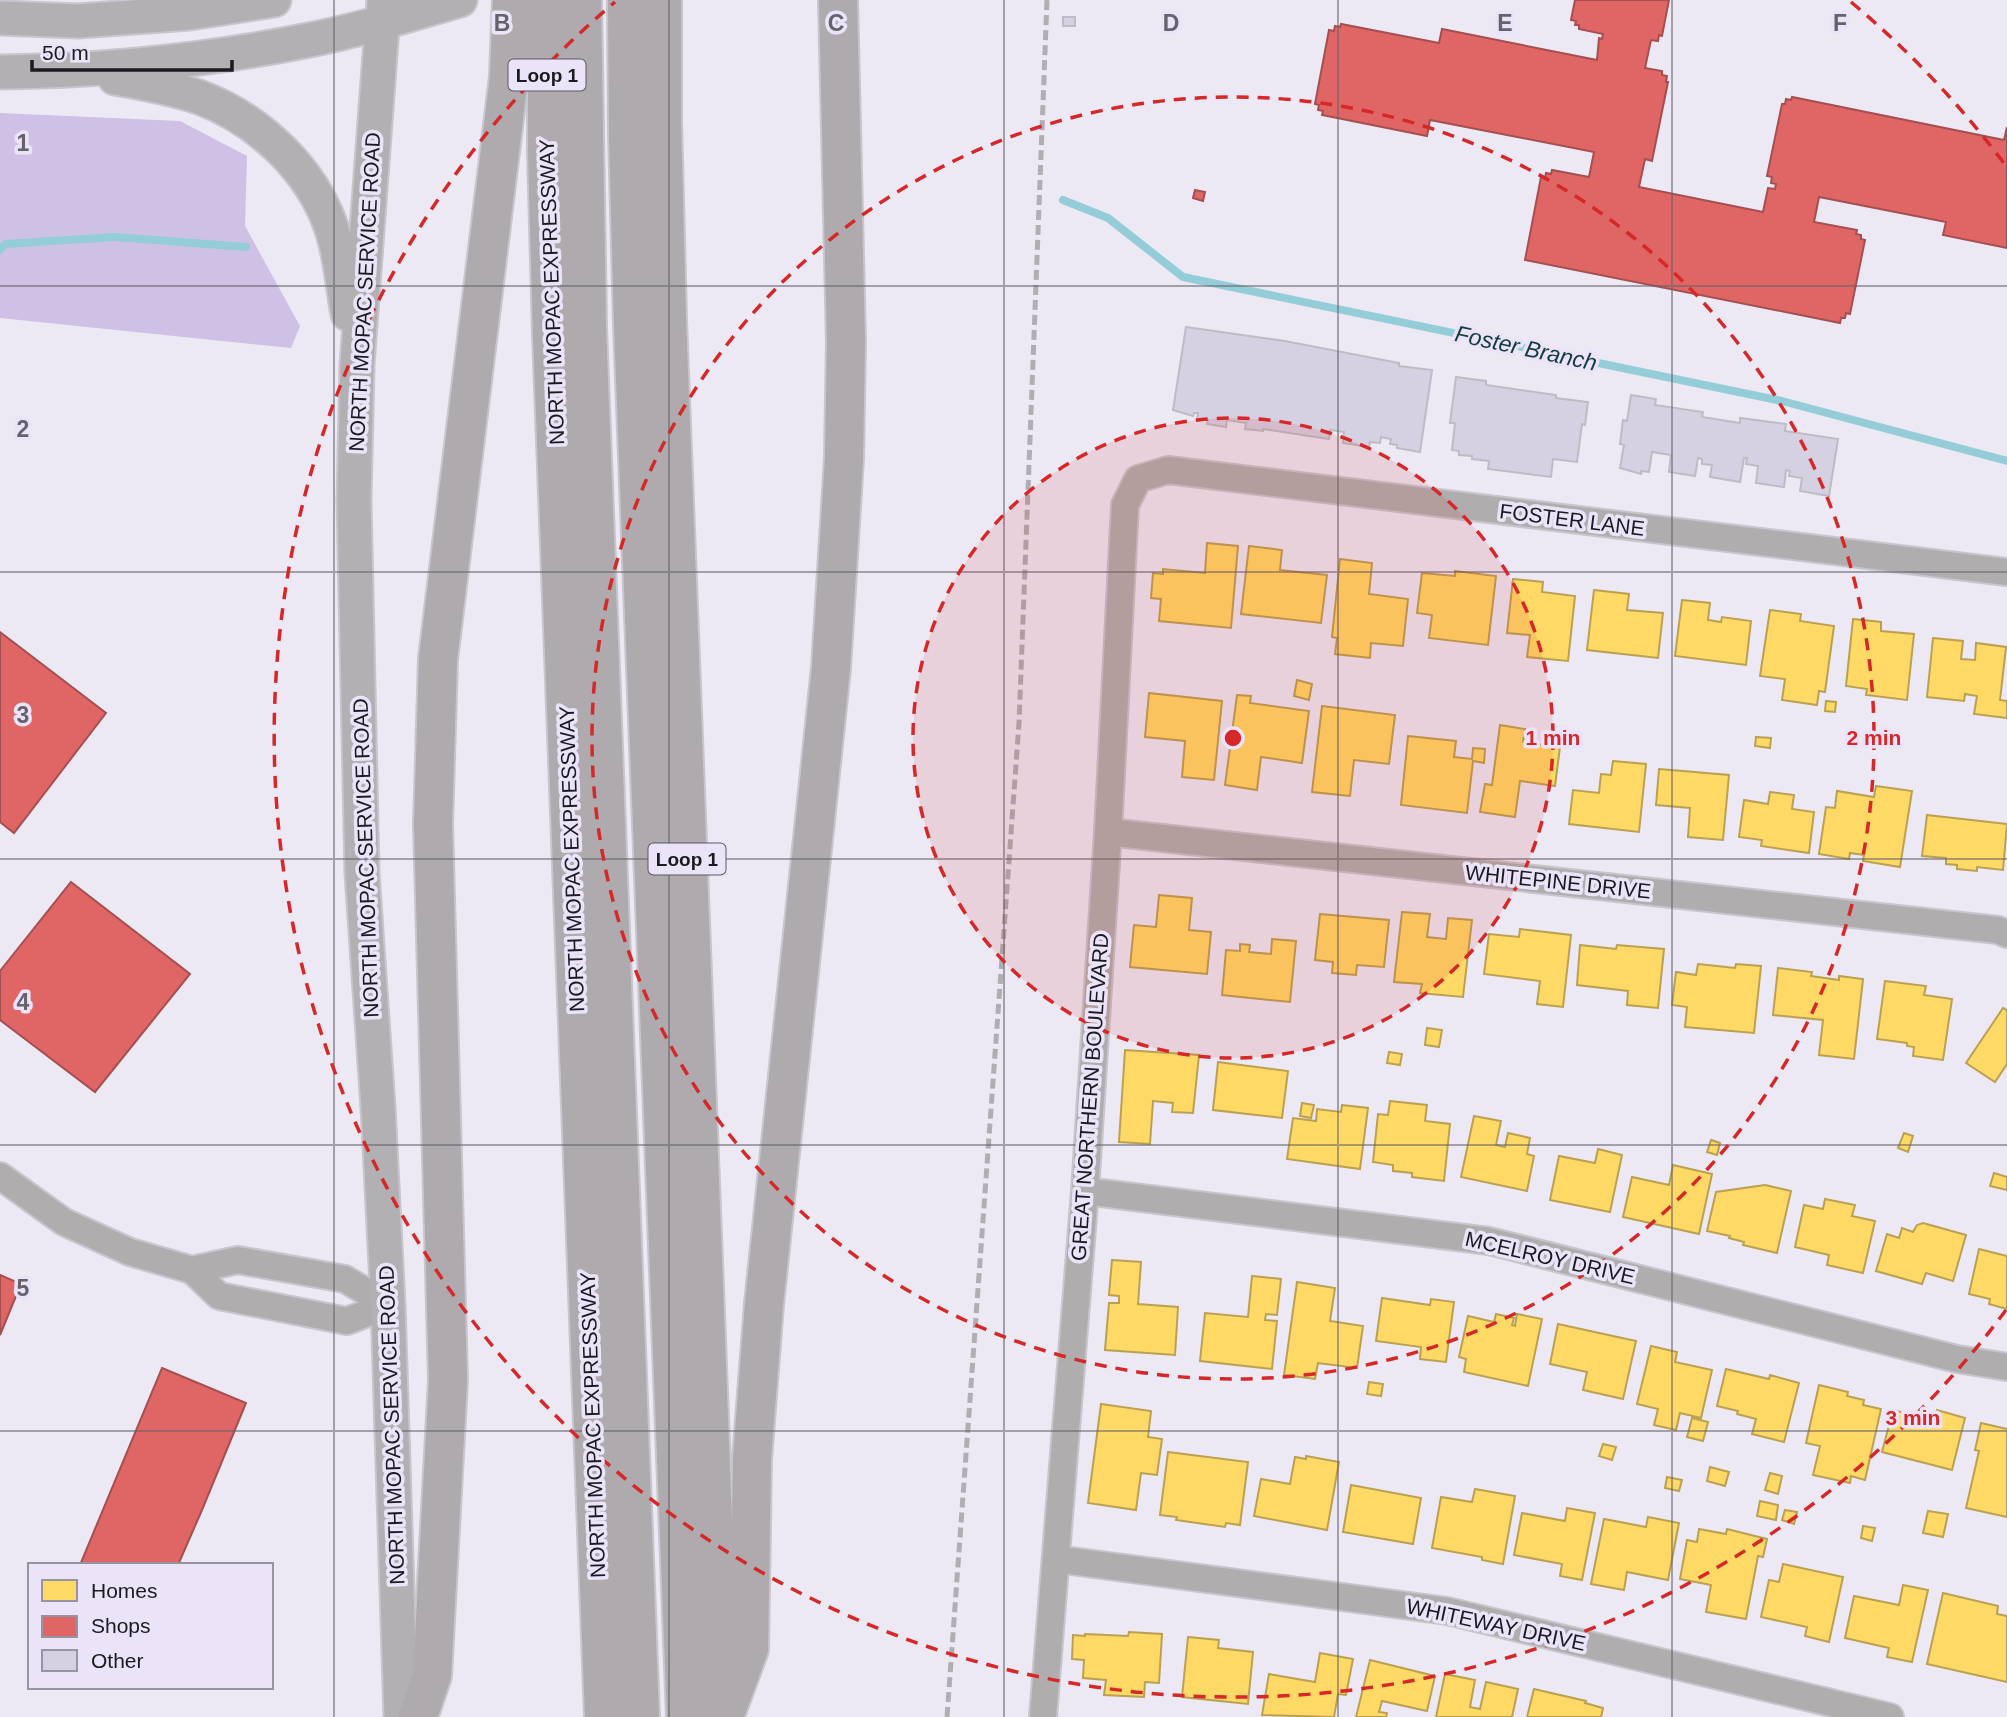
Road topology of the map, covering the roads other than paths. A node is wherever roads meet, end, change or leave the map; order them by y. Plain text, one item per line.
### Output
1 (274, 0) edge
2 (512, 0) edge
3 (547, 0) edge
4 (582, 0) edge
5 (627, 0) edge
6 (662, 0) edge
7 (838, 0) edge
8 (446, 4) edge
9 (383, 11) edge
10 (0, 18) edge
11 (78, 71) junction
12 (0, 72) edge
13 (357, 365) junction
14 (1138, 478) joint
15 (2007, 572) edge
16 (1108, 832) junction
17 (2007, 934) edge
18 (0, 1176) edge
19 (1085, 1191) junction
20 (192, 1270) junction
21 (388, 1305) junction
22 (2007, 1367) edge
23 (1056, 1559) junction
24 (401, 1717) edge
25 (418, 1717) edge
26 (604, 1717) edge
27 (640, 1717) edge
28 (686, 1717) edge
29 (718, 1717) edge
30 (724, 1717) edge
31 (1043, 1717) edge
32 (1890, 1717) edge

1 - 10 main road
2 - 25 highway
3 - 26 highway, NORTH MOPAC EXPRESSWAY / Loop 1
4 - 27 highway
5 - 28 highway
6 - 29 highway, Loop 1
7 - 30 highway
8 - 9 main road
9 - 11 main road
9 - 13 main road, NORTH MOPAC SERVICE ROAD
11 - 12 main road
11 - 13 main road
13 - 21 main road, NORTH MOPAC SERVICE ROAD
14 - 15 street, FOSTER LANE
14 - 16 street, GREAT NORTHERN BOULEVARD
16 - 17 street, WHITEPINE DRIVE
16 - 19 street, GREAT NORTHERN BOULEVARD
18 - 20 street
19 - 22 street, MCELROY DRIVE
19 - 23 street, GREAT NORTHERN BOULEVARD
20 - 21 street
20 - 21 street
21 - 24 main road, NORTH MOPAC SERVICE ROAD
23 - 31 street, GREAT NORTHERN BOULEVARD
23 - 32 street, WHITEWAY DRIVE

